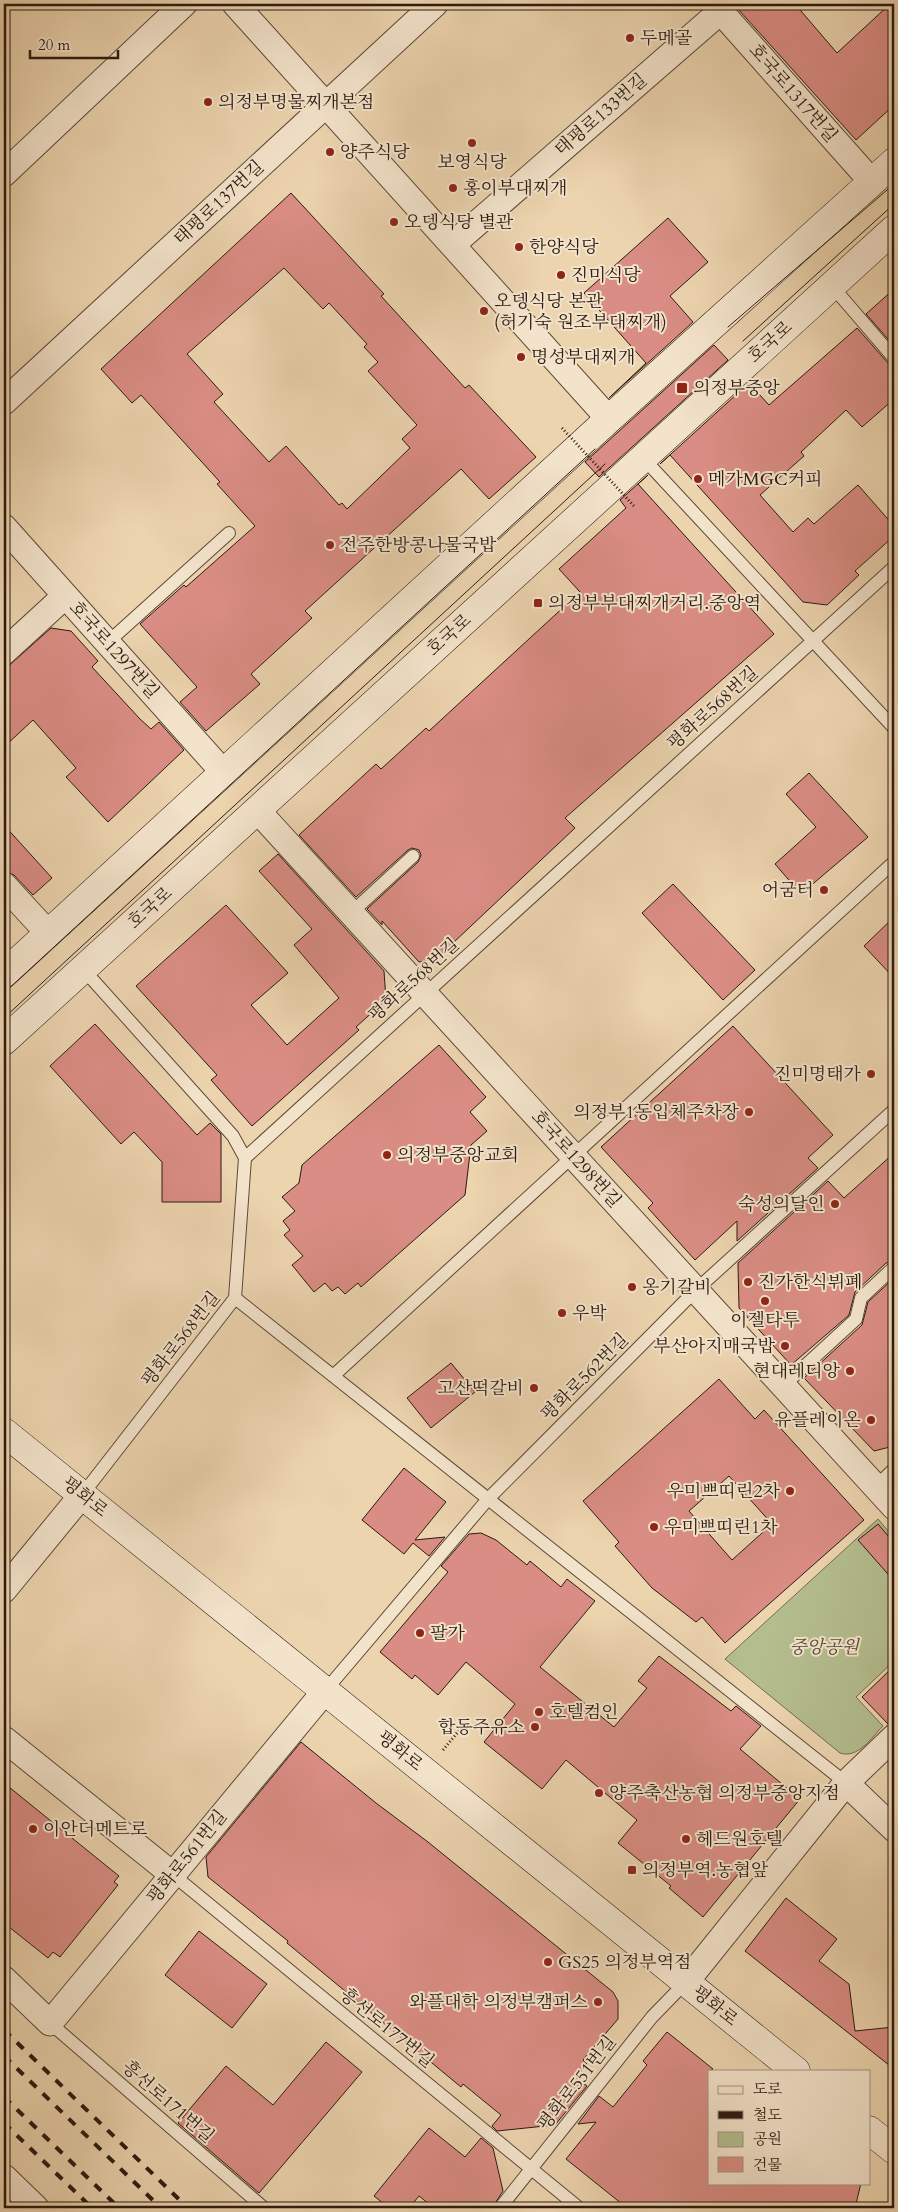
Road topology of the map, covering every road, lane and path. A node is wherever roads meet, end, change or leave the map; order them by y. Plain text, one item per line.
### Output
1 (184, 4) edge
2 (236, 4) edge
3 (434, 4) edge
4 (720, 6) edge
5 (326, 104) junction
6 (894, 162) edge
7 (4, 174) edge
8 (872, 182) junction
9 (894, 229) edge
10 (452, 245) junction
11 (832, 286) junction
12 (894, 358) edge
13 (4, 402) edge
14 (609, 419) junction
15 (562, 428) dead end
16 (644, 458) junction
17 (634, 506) dead end
18 (4, 527) edge
19 (229, 533) dead end
20 (894, 567) edge
21 (66, 596) junction
22 (813, 641) junction
23 (107, 643) junction
24 (4, 652) edge
25 (894, 728) edge
26 (224, 774) junction
27 (257, 810) junction
28 (413, 856) dead end
29 (894, 862) edge
30 (4, 885) edge
31 (351, 913) junction
32 (48, 933) junction
33 (83, 969) junction
34 (4, 974) edge
35 (425, 994) junction
36 (4, 1041) edge
37 (894, 1110) edge
38 (573, 1156) junction
39 (245, 1158) junction
40 (892, 1269) dead end
41 (696, 1290) junction
42 (235, 1298) junction
43 (333, 1376) junction
44 (783, 1386) junction
45 (4, 1432) edge
46 (894, 1469) edge
47 (875, 1487) junction
48 (82, 1495) junction
49 (488, 1499) junction
50 (894, 1508) edge
51 (4, 1590) edge
52 (324, 1691) junction
53 (466, 1721) dead end
54 (894, 1737) edge
55 (4, 1739) edge
56 (426, 1772) junction
57 (846, 1783) junction
58 (894, 1829) edge
59 (172, 1874) junction
60 (4, 1979) edge
61 (686, 1982) junction
62 (50, 2023) junction
63 (795, 2070) edge
64 (870, 2131) edge
65 (894, 2150) edge
66 (531, 2169) junction
67 (4, 2177) edge
68 (36, 2208) edge
69 (264, 2208) edge
70 (500, 2208) edge
71 (579, 2208) edge

1 - 7 street
2 - 5 street
3 - 5 street, 태평로137번길
4 - 8 street, 호국로1317번길
4 - 10 street, 태평로133번길
5 - 10 street
5 - 13 street, 태평로137번길
6 - 8 street
8 - 14 street
9 - 11 street, 호국로
10 - 14 street
11 - 12 lane
11 - 16 street, 호국로
14 - 26 street
15 - 17 path, bridge
16 - 22 lane
16 - 27 street, 호국로
18 - 21 street, 호국로1297번길
19 - 23 lane
20 - 22 lane, 평화로568번길
21 - 23 street, 호국로1297번길
21 - 24 street
22 - 25 lane
22 - 35 lane, 평화로568번길
23 - 26 street, 호국로1297번길
26 - 32 street
27 - 31 street, 호국로1298번길
27 - 33 street, 호국로
28 - 31 lane
29 - 38 lane
30 - 32 street
31 - 35 street, 호국로1298번길
32 - 34 street
33 - 36 street, 호국로
33 - 39 lane
35 - 38 street, 호국로1298번길
35 - 39 lane, 평화로568번길
37 - 41 lane, 평화로562번길
38 - 41 street, 호국로1298번길
38 - 43 lane
39 - 42 lane, 평화로568번길
40 - 44 lane
41 - 44 street, 호국로1298번길
41 - 49 lane, 평화로562번길
42 - 43 lane
42 - 48 lane, 평화로568번길
43 - 49 lane
44 - 47 street, 호국로1298번길
45 - 48 street, 평화로
46 - 47 lane
47 - 50 street, 호국로1298번길
48 - 51 street
48 - 52 street, 평화로
49 - 52 lane, 평화로562번길
49 - 57 lane
52 - 56 street, 평화로
52 - 59 street, 평화로561번길
53 - 56 path
54 - 57 street
55 - 59 street
56 - 61 street, 평화로
57 - 58 street
57 - 61 street
59 - 62 street, 평화로561번길
59 - 66 lane, 흥선로177번길
60 - 62 street
61 - 63 street, 평화로
61 - 66 lane, 평화로551번길
62 - 69 lane, 흥선로171번길
64 - 65 street
66 - 70 lane, 평화로551번길
66 - 71 lane, 흥선로177번길
67 - 68 street

